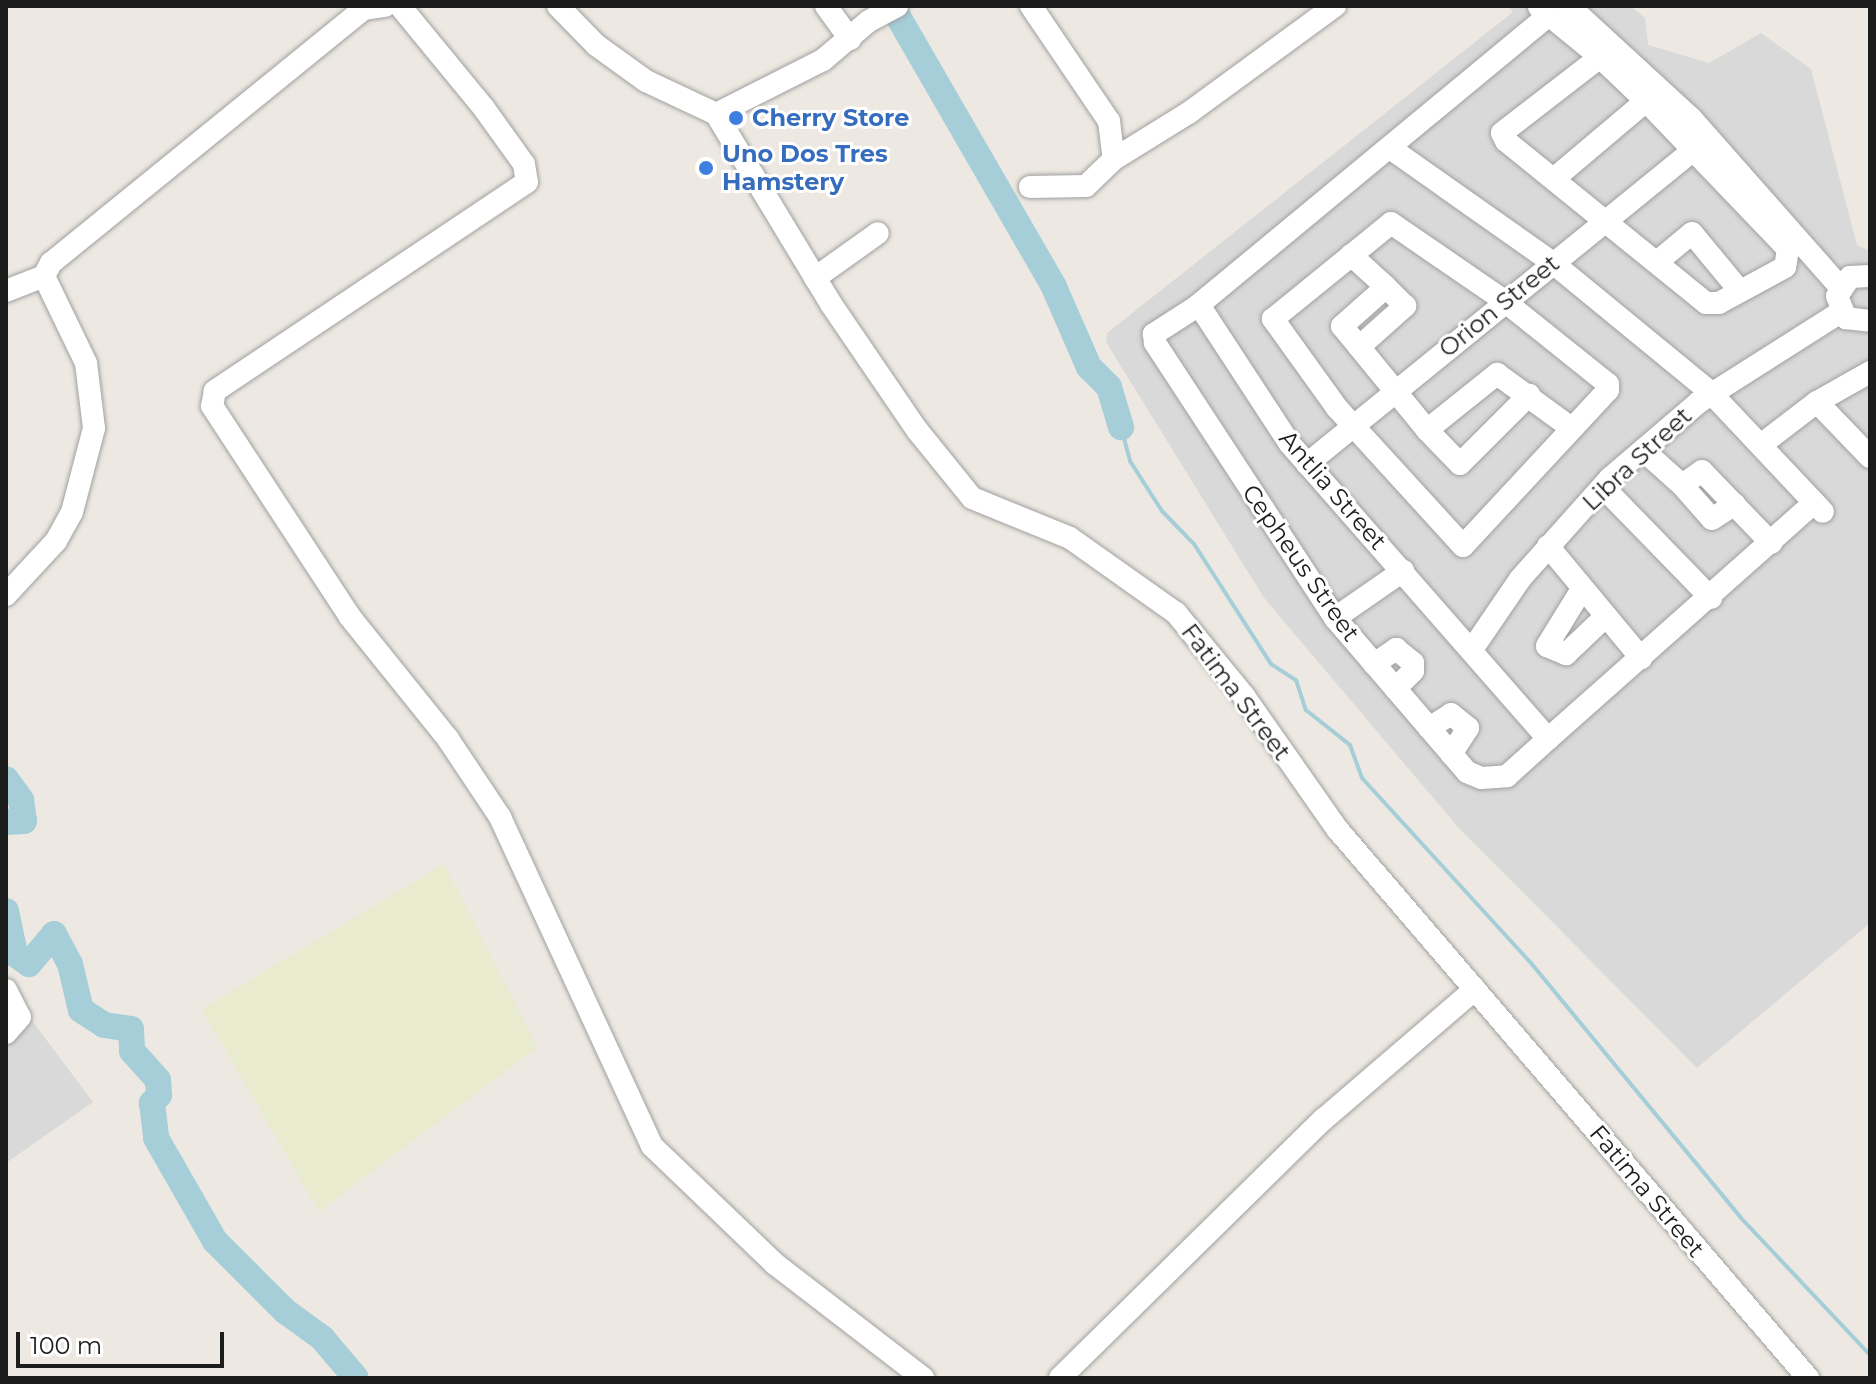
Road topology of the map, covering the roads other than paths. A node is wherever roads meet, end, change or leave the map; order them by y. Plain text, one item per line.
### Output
1 (385, 6) edge
2 (400, 6) edge
3 (558, 6) edge
4 (826, 6) edge
5 (1031, 6) edge
6 (1335, 6) edge
7 (1588, 6) edge
8 (1552, 9) edge
9 (890, 10) edge
10 (850, 39) junction
11 (1600, 57) junction
12 (1646, 101) junction
13 (716, 114) junction
14 (1724, 145) junction
15 (1390, 148) junction
16 (1693, 150) junction
17 (1114, 159) junction
18 (1556, 177) junction
19 (1030, 187) dead end
20 (1604, 219) junction
21 (878, 233) dead end
22 (1351, 255) junction
23 (1657, 262) junction
24 (1553, 263) junction
25 (44, 276) junction
26 (815, 278) junction
27 (1853, 279) edge
28 (1739, 290) junction
29 (6, 291) edge
30 (1503, 300) junction
31 (1199, 305) junction
32 (1841, 312) junction
33 (1870, 321) edge
34 (1870, 372) edge
35 (1393, 392) junction
36 (1711, 393) junction
37 (1529, 395) junction
38 (1817, 402) junction
39 (1350, 424) junction
40 (1570, 427) junction
41 (1427, 430) junction
42 (1762, 444) junction
43 (1643, 450) junction
44 (1870, 457) edge
45 (1307, 464) junction
46 (1603, 487) junction
47 (1771, 543) junction
48 (1548, 546) junction
49 (1403, 571) junction
50 (1582, 589) junction
51 (6, 595) edge
52 (1711, 598) junction
53 (1606, 616) junction
54 (1335, 618) junction
55 (1473, 648) junction
56 (1641, 658) junction
57 (1548, 739) junction
58 (1475, 989) junction
59 (6, 990) edge
60 (6, 1033) edge
61 (923, 1378) edge
62 (1060, 1378) edge
63 (1808, 1378) edge

1 - 25 street
2 - 61 street
3 - 13 street
4 - 10 street
5 - 17 street
6 - 17 street
7 - 14 street
8 - 11 street
8 - 14 street
8 - 15 street
9 - 10 street
10 - 13 street
11 - 12 street
11 - 18 street
12 - 16 street
12 - 18 street
13 - 26 street, Fatima Street
14 - 27 street
15 - 24 street
15 - 31 street
16 - 20 street, Orion Street
16 - 28 street
17 - 19 street
18 - 20 street
20 - 23 street
20 - 24 street, Orion Street
21 - 26 street
22 - 30 street
22 - 35 street
22 - 39 street
23 - 28 street
23 - 28 street
24 - 30 street, Orion Street
24 - 36 street
25 - 29 street
25 - 51 street
26 - 58 street, Fatima Street
27 - 32 street
30 - 35 street, Orion Street
30 - 40 street
31 - 45 street, Antlia Street
31 - 54 street, Cepheus Street
32 - 33 street
32 - 36 street, Libra Street
34 - 38 street
35 - 39 street, Orion Street
35 - 41 street
36 - 42 street
36 - 43 street, Libra Street
37 - 40 street
37 - 41 street
37 - 41 street
38 - 42 street
38 - 44 street
39 - 40 street
39 - 45 street, Orion Street
42 - 47 street
43 - 46 street, Libra Street
43 - 47 street
45 - 49 street, Antlia Street
46 - 48 street, Libra Street
46 - 52 street
47 - 52 street
48 - 50 street
48 - 55 street, Libra Street
49 - 54 street
49 - 55 street, Antlia Street
50 - 53 street
50 - 53 street
52 - 56 street
53 - 56 street
54 - 57 street, Cepheus Street
55 - 57 street, Antlia Street
56 - 57 street
58 - 62 street
58 - 63 street, Fatima Street
59 - 60 street

